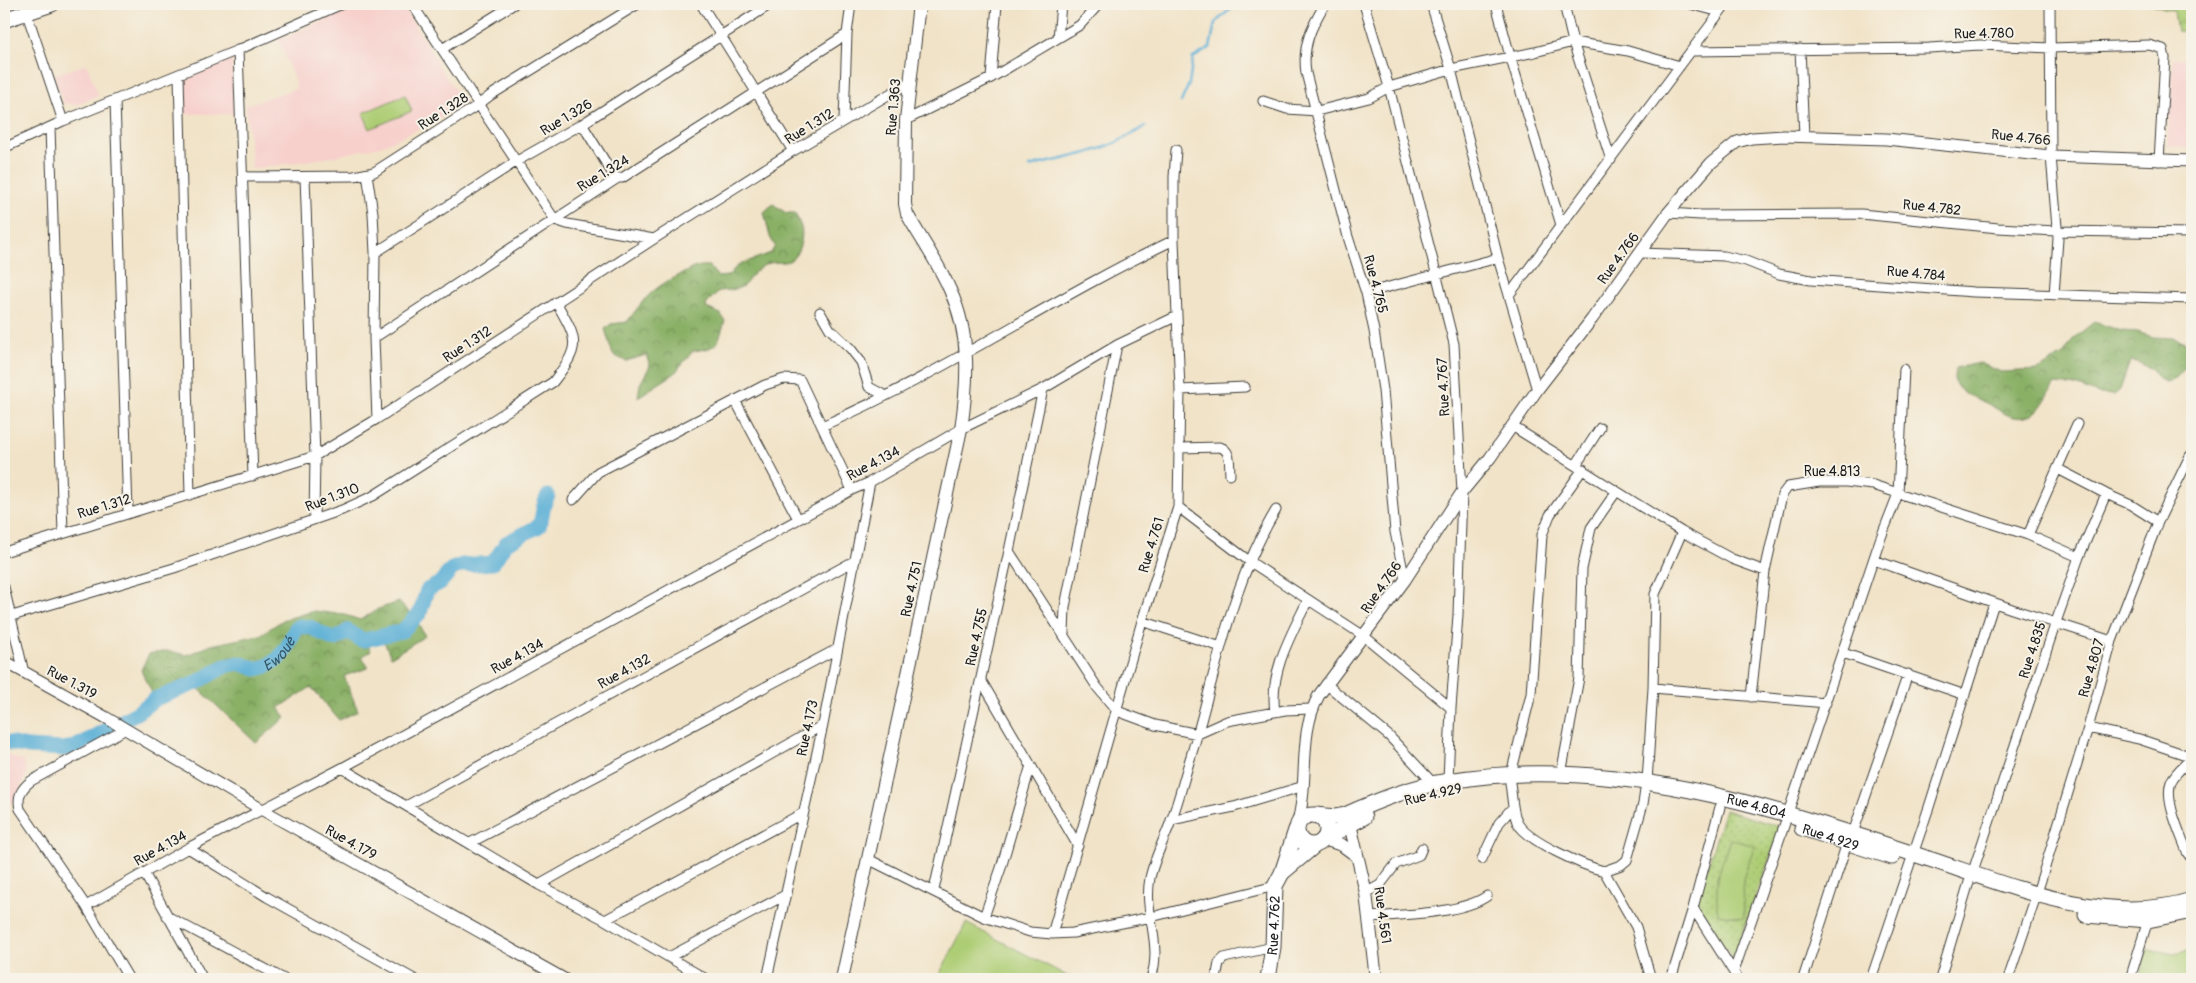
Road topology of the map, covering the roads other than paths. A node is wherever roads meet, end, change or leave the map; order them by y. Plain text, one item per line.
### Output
1 (52, 4) edge
2 (342, 4) edge
3 (412, 4) edge
4 (514, 4) edge
5 (638, 4) edge
6 (701, 4) edge
7 (770, 4) edge
8 (851, 4) edge
9 (919, 4) edge
10 (997, 4) edge
11 (1061, 4) edge
12 (1099, 4) edge
13 (1325, 4) edge
14 (1364, 4) edge
15 (1431, 4) edge
16 (1496, 4) edge
17 (1564, 4) edge
18 (1690, 4) edge
19 (1726, 4) edge
20 (2050, 4) edge
21 (1720, 12) junction
22 (27, 14) junction
23 (4, 20) edge
24 (721, 34) junction
25 (848, 34) junction
26 (1058, 38) junction
27 (1573, 42) junction
28 (2051, 48) junction
29 (442, 49) junction
30 (238, 50) junction
31 (1800, 50) junction
32 (1693, 51) junction
33 (1510, 56) junction
34 (1680, 66) junction
35 (1451, 69) junction
36 (179, 76) junction
37 (991, 78) junction
38 (910, 82) junction
39 (1389, 87) junction
40 (756, 92) junction
41 (115, 100) junction
42 (1263, 101) dead end
43 (478, 105) junction
44 (1317, 111) junction
45 (844, 120) junction
46 (906, 120) junction
47 (63, 121) junction
48 (582, 124) junction
49 (50, 127) junction
50 (1804, 136) junction
51 (4, 148) edge
52 (1176, 150) dead end
53 (793, 151) junction
54 (2051, 156) junction
55 (1611, 160) junction
56 (517, 161) junction
57 (2159, 161) junction
58 (2192, 161) edge
59 (367, 174) junction
60 (243, 177) junction
61 (305, 177) junction
62 (618, 178) junction
63 (1668, 213) junction
64 (907, 214) joint
65 (555, 220) junction
66 (1561, 225) junction
67 (2057, 231) junction
68 (2192, 233) edge
69 (654, 239) junction
70 (1174, 240) junction
71 (375, 253) junction
72 (1640, 253) junction
73 (1498, 258) junction
74 (1437, 274) junction
75 (1366, 293) junction
76 (1509, 295) junction
77 (2054, 295) junction
78 (2192, 298) edge
79 (556, 302) junction
80 (820, 312) dead end
81 (1177, 316) junction
82 (374, 338) junction
83 (1117, 345) junction
84 (966, 353) junction
85 (1904, 369) dead end
86 (1245, 387) dead end
87 (1043, 388) junction
88 (1180, 390) junction
89 (1537, 390) junction
90 (886, 396) junction
91 (735, 400) junction
92 (377, 419) junction
93 (2077, 424) dead end
94 (822, 426) junction
95 (1512, 426) junction
96 (1600, 428) dead end
97 (960, 429) junction
98 (1179, 448) junction
99 (315, 456) junction
100 (2190, 456) dead end
101 (1579, 467) junction
102 (2058, 469) junction
103 (1230, 475) dead end
104 (253, 476) junction
105 (870, 482) junction
106 (852, 490) junction
107 (1462, 492) junction
108 (1616, 492) junction
109 (1898, 494) junction
110 (2106, 494) junction
111 (190, 495) junction
112 (573, 500) dead end
113 (1178, 507) junction
114 (1276, 510) dead end
115 (128, 512) junction
116 (314, 518) junction
117 (798, 519) junction
118 (2158, 522) junction
119 (1682, 532) junction
120 (63, 533) junction
121 (2028, 535) junction
122 (1009, 551) junction
123 (4, 552) edge
124 (2079, 557) junction
125 (1249, 560) junction
126 (1874, 560) junction
127 (854, 561) junction
128 (1765, 571) junction
129 (1405, 580) junction
130 (4, 587) edge
131 (1308, 600) junction
132 (1994, 603) junction
133 (12, 616) junction
134 (1142, 621) junction
135 (2056, 622) junction
136 (1064, 634) junction
137 (1364, 636) junction
138 (2112, 641) junction
139 (1220, 647) junction
140 (837, 649) junction
141 (1843, 653) junction
142 (4, 661) edge
143 (24, 673) junction
144 (1908, 674) junction
145 (981, 680) junction
146 (1326, 684) junction
147 (1653, 688) junction
148 (1965, 695) junction
149 (1751, 697) junction
150 (1826, 703) junction
151 (1451, 708) junction
152 (1311, 709) junction
153 (1117, 711) junction
154 (1276, 712) junction
155 (823, 725) junction
156 (2088, 728) junction
157 (126, 729) junction
158 (1198, 734) junction
159 (2192, 758) edge
160 (1031, 765) junction
161 (342, 768) junction
162 (1561, 774) junction
163 (1511, 778) junction
164 (1441, 782) junction
165 (1304, 786) junction
166 (1646, 786) junction
167 (406, 806) junction
168 (1720, 806) junction
169 (1513, 807) junction
170 (260, 809) junction
171 (803, 813) junction
172 (1316, 815) junction
173 (1787, 818) junction
174 (1171, 820) junction
175 (1350, 824) junction
176 (1297, 828) junction
177 (1850, 838) junction
178 (1319, 842) junction
179 (470, 843) junction
180 (1078, 846) junction
181 (188, 848) junction
182 (1422, 848) dead end
183 (2188, 854) dead end
184 (1357, 856) junction
185 (868, 858) junction
186 (1911, 858) junction
187 (1482, 859) dead end
188 (1604, 870) junction
189 (144, 873) junction
190 (1971, 878) junction
191 (1278, 880) junction
192 (539, 885) junction
193 (934, 890) junction
194 (1366, 893) junction
195 (787, 894) junction
196 (1487, 896) dead end
197 (2035, 898) junction
198 (2192, 900) edge
199 (86, 906) junction
200 (1693, 908) junction
201 (2192, 911) edge
202 (166, 916) junction
203 (984, 917) junction
204 (1151, 917) junction
205 (1368, 917) junction
206 (605, 920) junction
207 (2148, 920) junction
208 (1052, 934) junction
209 (1273, 947) junction
210 (669, 957) junction
211 (1736, 975) edge
212 (129, 979) edge
213 (203, 979) edge
214 (284, 979) edge
215 (414, 979) edge
216 (564, 979) edge
217 (706, 979) edge
218 (767, 979) edge
219 (842, 979) edge
220 (1151, 979) edge
221 (1216, 979) edge
222 (1268, 979) edge
223 (1376, 979) edge
224 (1651, 979) edge
225 (1671, 979) edge
226 (1803, 979) edge
227 (1871, 979) edge
228 (1940, 979) edge
229 (2008, 979) edge
230 (2130, 979) edge

1 - 22 main road
2 - 30 street
3 - 29 street
4 - 29 street
5 - 43 street, Rue 1.328
6 - 24 street
7 - 24 street, Rue 1.326
8 - 25 street
9 - 38 main road, Rue 1.363
10 - 37 street
11 - 26 street
12 - 26 street
13 - 44 street, Rue 4.765
14 - 39 street, Rue 4.767
15 - 35 street
16 - 33 street
17 - 27 street
18 - 21 street
19 - 21 street
20 - 28 street
21 - 32 street
22 - 23 main road
22 - 47 street
24 - 40 street
24 - 48 street, Rue 1.326
25 - 40 street, Rue 1.324
25 - 45 street
26 - 37 street
27 - 33 street
27 - 34 street
27 - 55 street
28 - 31 street, Rue 4.780
28 - 54 street
28 - 57 street, Rue 4.780
29 - 43 street
30 - 36 street
30 - 60 street
31 - 32 street, Rue 4.780
31 - 50 street
32 - 34 street
33 - 35 street
33 - 66 street
34 - 55 street
35 - 39 street
35 - 73 street
36 - 41 street
36 - 111 street
37 - 46 street
38 - 45 street, Rue 1.312
38 - 46 main road, Rue 1.363
39 - 44 street
39 - 74 street, Rue 4.767
40 - 53 street
40 - 62 street, Rue 1.324
41 - 47 street
41 - 115 street
42 - 44 street
43 - 56 street
43 - 59 street, Rue 1.328
44 - 75 street, Rue 4.765
45 - 53 street, Rue 1.312
46 - 64 main road, Rue 1.363
47 - 49 street
48 - 56 street, Rue 1.326
48 - 62 street
49 - 51 street
49 - 120 street
50 - 54 street, Rue 4.766
50 - 63 street, Rue 4.766
52 - 70 street, Rue 4.761
53 - 69 street, Rue 1.312
54 - 57 street, Rue 4.766
54 - 67 street
55 - 66 street
56 - 65 street
56 - 71 street, Rue 1.326
57 - 58 street, Rue 4.766
59 - 61 street, Rue 1.328
59 - 71 street
60 - 61 street, Rue 1.328
60 - 104 street
61 - 99 street
62 - 65 street, Rue 1.324
63 - 67 street, Rue 4.782
63 - 72 street, Rue 4.766
64 - 84 main road, Rue 4.751
65 - 69 street
65 - 82 street, Rue 1.324
66 - 76 street
67 - 68 street, Rue 4.782
67 - 77 street
69 - 79 street, Rue 1.312
70 - 81 street, Rue 4.761
70 - 84 street
71 - 82 street
72 - 77 street, Rue 4.784
72 - 89 street, Rue 4.766
73 - 74 street
73 - 76 street
74 - 75 street
74 - 107 street, Rue 4.767
75 - 129 street, Rue 4.765
76 - 89 street
77 - 78 street, Rue 4.784
79 - 92 street, Rue 1.312
79 - 116 street, Rue 1.310
80 - 90 street
81 - 83 street, Rue 4.134
81 - 88 street, Rue 4.761
82 - 92 street
83 - 87 street, Rue 4.134
83 - 136 street
84 - 90 street
84 - 97 main road, Rue 4.751
85 - 109 street
86 - 88 street
87 - 97 street, Rue 4.134
87 - 122 street, Rue 4.755
88 - 98 street, Rue 4.761
89 - 95 street, Rue 4.766
90 - 94 street
91 - 94 street
91 - 112 street
91 - 117 street
92 - 99 street, Rue 1.312
93 - 102 street
94 - 106 street
95 - 101 street
95 - 107 street, Rue 4.766
96 - 101 street
97 - 105 street, Rue 4.134
97 - 185 main road, Rue 4.751
98 - 103 street
98 - 113 street, Rue 4.761
99 - 104 street, Rue 1.312
99 - 116 street
100 - 118 street, Rue 4.807
101 - 108 street
101 - 163 street
102 - 110 street
102 - 121 street
104 - 111 street, Rue 1.312
105 - 106 street, Rue 4.134
105 - 127 street, Rue 4.173
106 - 117 street, Rue 4.134
107 - 129 street, Rue 4.766
107 - 151 street, Rue 4.767
108 - 119 street
108 - 162 street
109 - 121 street, Rue 4.813
109 - 126 street
109 - 128 street, Rue 4.813
110 - 118 street
110 - 124 street, Rue 4.835
111 - 115 street, Rue 1.312
113 - 125 street
113 - 134 street, Rue 4.761
114 - 125 street
115 - 120 street, Rue 1.312
116 - 133 street, Rue 1.310
117 - 161 street, Rue 4.134
118 - 138 street, Rue 4.807
119 - 128 street
119 - 147 street
120 - 123 street, Rue 1.312
121 - 124 street, Rue 4.813
122 - 136 street
122 - 145 street, Rue 4.755
124 - 135 street, Rue 4.835
125 - 131 street
125 - 139 street
126 - 132 street
126 - 141 street
127 - 140 street, Rue 4.173
127 - 167 street, Rue 4.132
128 - 149 street, Rue 4.813
129 - 137 street, Rue 4.766
130 - 133 street
131 - 137 street
131 - 154 street
132 - 135 street
132 - 148 street
133 - 143 street
134 - 139 street
134 - 153 street, Rue 4.761
135 - 138 street
135 - 190 street, Rue 4.835
136 - 153 street
137 - 146 street, Rue 4.766
137 - 151 street
138 - 156 street, Rue 4.807
139 - 158 street
140 - 155 street, Rue 4.173
140 - 179 street
141 - 144 street
141 - 150 street
142 - 143 street, Rue 1.319
143 - 157 street, Rue 1.319
144 - 148 street
144 - 177 street
145 - 160 street
145 - 193 street, Rue 4.755
146 - 152 street, Rue 4.766
146 - 164 street
147 - 149 street
147 - 166 street
148 - 186 street
149 - 150 street
150 - 173 street
151 - 164 street, Rue 4.767
152 - 154 street
152 - 165 street, Rue 4.766
153 - 158 street
153 - 180 street, Rue 4.761
154 - 158 street
155 - 171 street, Rue 4.173
155 - 192 street
156 - 159 street
156 - 197 street, Rue 4.807
157 - 170 street, Rue 4.179
157 - 199 street
158 - 174 street
159 - 183 street
160 - 180 street
160 - 203 street
161 - 167 street
161 - 170 street, Rue 4.134
162 - 163 main road, Rue 4.804
162 - 166 main road, Rue 4.804
163 - 164 main road, Rue 4.804
163 - 166 main road, Rue 4.929
163 - 169 street
163 - 175 main road, Rue 4.929
164 - 172 main road, Rue 4.804
165 - 172 street, Rue 4.766
165 - 174 street
165 - 176 street, Rue 4.766
166 - 168 main road, Rue 4.929
166 - 173 main road, Rue 4.804
166 - 188 street
167 - 179 street
168 - 173 main road, Rue 4.929
168 - 200 street
169 - 187 street
169 - 188 street
170 - 181 street, Rue 4.134
170 - 216 street, Rue 4.179
171 - 195 street, Rue 4.173
171 - 206 street
172 - 176 main road
172 - 178 main road
173 - 177 main road, Rue 4.804
173 - 211 street
174 - 204 street
175 - 178 main road, Rue 4.929
175 - 184 main road, Rue 4.561
176 - 178 main road
176 - 191 main road, Rue 4.762
177 - 186 main road, Rue 4.804
177 - 226 street
178 - 184 main road
178 - 191 main road, Rue 4.929
179 - 192 street
180 - 208 street, Rue 4.761
181 - 189 street, Rue 4.134
181 - 215 street
182 - 194 street
184 - 194 main road, Rue 4.561
185 - 193 street
185 - 219 main road, Rue 4.751
186 - 190 main road, Rue 4.804
186 - 227 street
188 - 224 street
189 - 199 street, Rue 4.134
189 - 202 street
190 - 197 main road, Rue 4.804
190 - 228 street, Rue 4.835
191 - 204 street
191 - 209 main road, Rue 4.762
192 - 206 street
193 - 203 street
194 - 205 main road, Rue 4.561
195 - 210 street
195 - 218 street, Rue 4.173
196 - 205 street
197 - 198 main road, Rue 4.804
197 - 207 main road
197 - 229 street, Rue 4.807
199 - 212 street
200 - 211 street
200 - 225 street
201 - 207 main road
202 - 213 street
202 - 214 street
203 - 208 street
204 - 208 street
204 - 220 street
205 - 223 main road, Rue 4.561
206 - 210 street
207 - 230 street
209 - 221 street
209 - 222 main road, Rue 4.762
210 - 217 street

